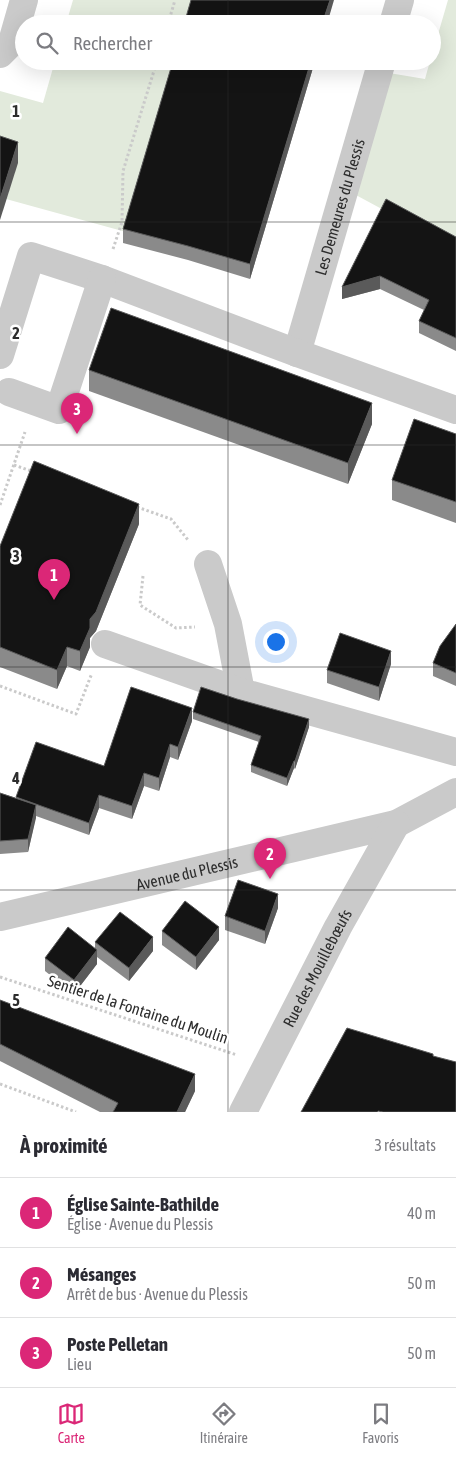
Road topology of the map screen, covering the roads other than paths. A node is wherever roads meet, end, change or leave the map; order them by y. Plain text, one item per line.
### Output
1 (24, 0) edge
2 (400, 0) edge
3 (20, 15) edge
4 (396, 15) edge
5 (15, 32) edge
6 (0, 54) edge
7 (379, 70) edge
8 (102, 278) junction
9 (297, 353) junction
10 (0, 355) edge
11 (9, 392) dead end
12 (456, 410) edge
13 (208, 564) road end
14 (105, 644) road end
15 (241, 692) junction
16 (456, 752) edge
17 (456, 792) edge
18 (396, 824) junction
19 (0, 917) edge
20 (243, 1112) edge

1 - 3 street
2 - 4 street
5 - 6 street
7 - 9 street, Les Demeures du Plessis
8 - 9 street
8 - 10 street
8 - 11 street
9 - 12 street
13 - 15 street
14 - 15 street
15 - 16 street
17 - 18 street, Avenue du Plessis
18 - 19 street, Avenue du Plessis
18 - 20 street, Rue des Mouillebœufs

